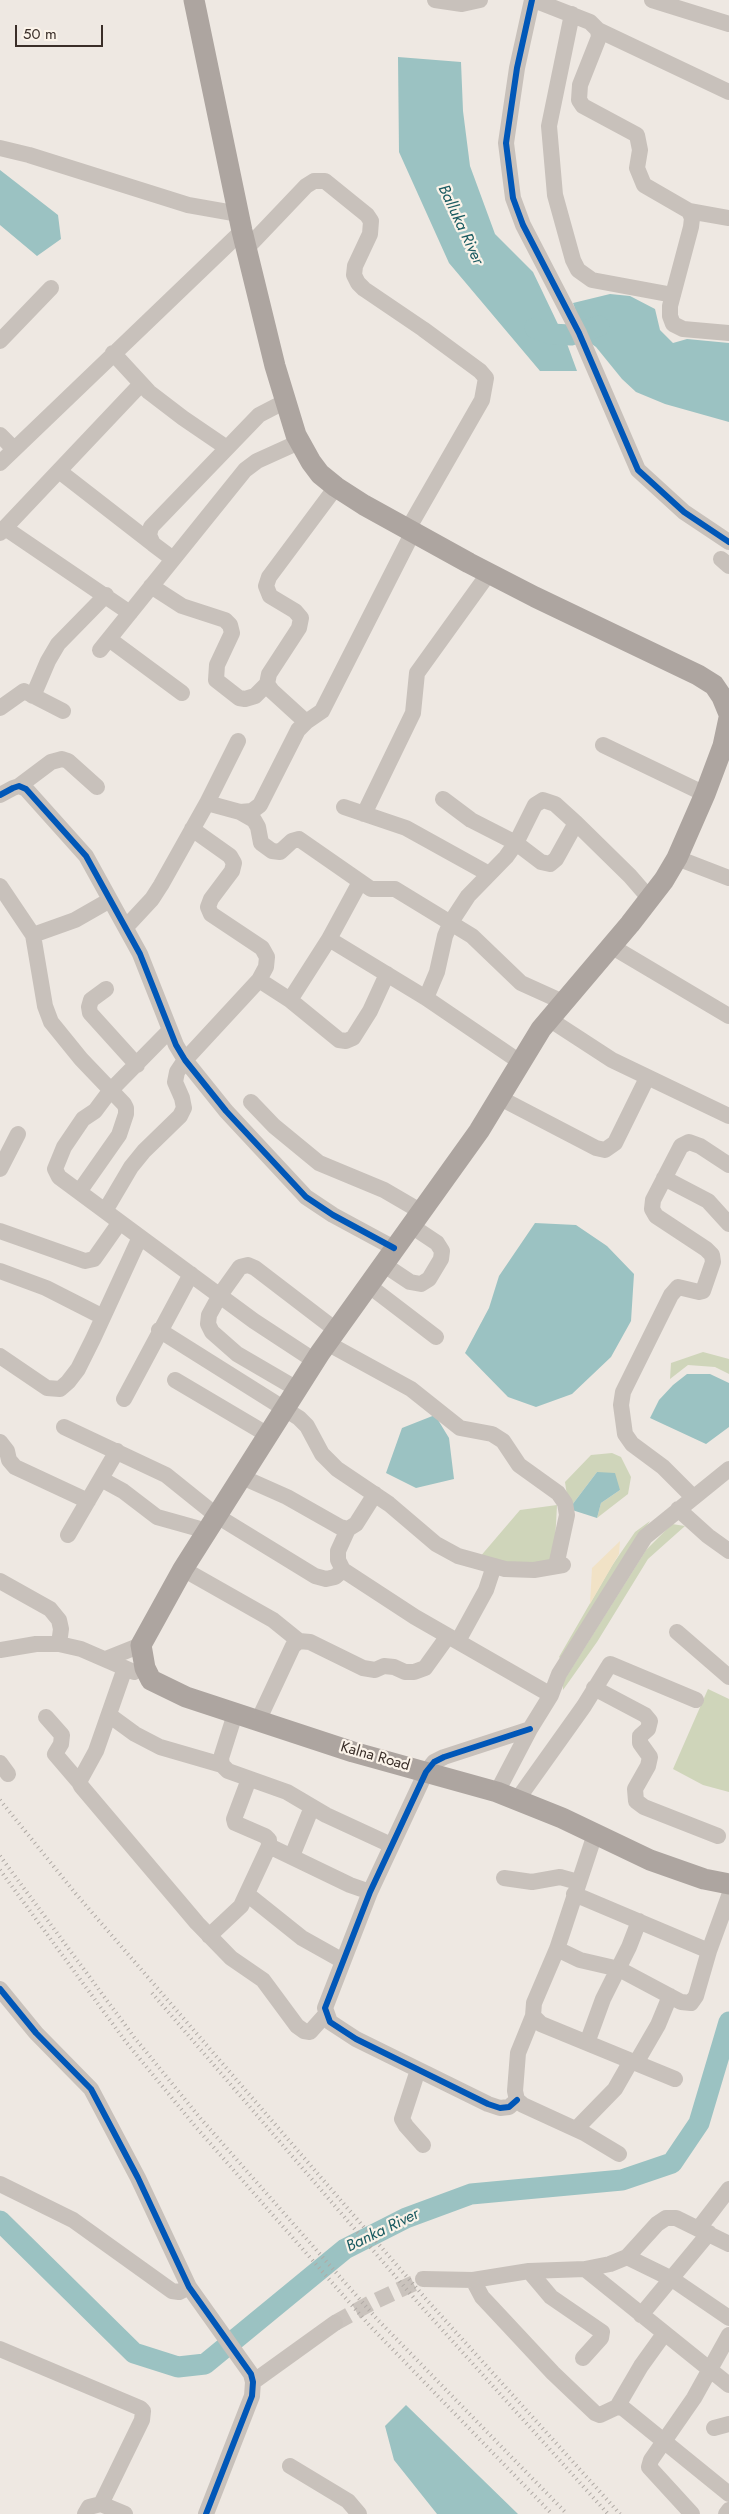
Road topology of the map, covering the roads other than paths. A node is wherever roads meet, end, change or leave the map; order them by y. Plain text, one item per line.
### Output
1 (194, 0) edge
2 (435, 0) edge
3 (480, 0) edge
4 (652, 0) edge
5 (551, 5) edge
6 (729, 24) edge
7 (598, 30) junction
8 (729, 92) edge
9 (0, 148) edge
10 (689, 211) junction
11 (729, 218) edge
12 (243, 231) junction
13 (51, 288) dead end
14 (673, 295) junction
15 (729, 333) edge
16 (0, 341) edge
17 (113, 353) junction
18 (141, 384) junction
19 (286, 401) junction
20 (0, 435) edge
21 (299, 442) junction
22 (13, 448) junction
23 (227, 448) junction
24 (0, 463) edge
25 (59, 471) junction
26 (336, 487) junction
27 (3, 530) edge
28 (411, 531) junction
29 (729, 542) edge
30 (153, 544) junction
31 (173, 559) junction
32 (489, 573) junction
33 (151, 586) junction
34 (106, 595) junction
35 (130, 613) junction
36 (268, 684) junction
37 (182, 693) dead end
38 (33, 696) junction
39 (0, 708) edge
40 (63, 712) dead end
41 (729, 714) edge
42 (729, 718) edge
43 (306, 722) junction
44 (238, 741) dead end
45 (603, 745) dead end
46 (19, 786) junction
47 (97, 787) dead end
48 (705, 794) junction
49 (0, 796) edge
50 (443, 799) dead end
51 (207, 803) junction
52 (344, 807) dead end
53 (240, 812) junction
54 (364, 814) junction
55 (576, 823) junction
56 (192, 829) junction
57 (516, 843) junction
58 (676, 858) junction
59 (489, 874) junction
60 (729, 878) edge
61 (360, 882) junction
62 (0, 886) edge
63 (650, 899) junction
64 (110, 900) junction
65 (452, 922) junction
66 (126, 927) junction
67 (33, 935) junction
68 (329, 939) junction
69 (611, 946) junction
70 (387, 974) junction
71 (259, 980) junction
72 (106, 989) dead end
73 (426, 998) junction
74 (290, 1000) junction
75 (564, 1002) junction
76 (729, 1016) edge
77 (549, 1020) junction
78 (169, 1031) junction
79 (185, 1060) junction
80 (520, 1062) junction
81 (137, 1065) junction
82 (647, 1078) junction
83 (110, 1091) junction
84 (500, 1098) junction
85 (251, 1102) dead end
86 (729, 1116) edge
87 (18, 1134) dead end
88 (727, 1161) edge
89 (0, 1169) edge
90 (664, 1178) junction
91 (79, 1192) junction
92 (105, 1212) junction
93 (415, 1218) junction
94 (120, 1222) junction
95 (729, 1224) edge
96 (0, 1231) edge
97 (140, 1237) junction
98 (388, 1256) junction
99 (0, 1271) edge
100 (191, 1274) junction
101 (368, 1285) junction
102 (220, 1295) junction
103 (103, 1317) junction
104 (159, 1330) junction
105 (331, 1337) junction
106 (436, 1337) dead end
107 (0, 1356) edge
108 (315, 1361) junction
109 (175, 1380) dead end
110 (297, 1389) junction
111 (124, 1399) dead end
112 (284, 1410) junction
113 (64, 1427) dead end
114 (268, 1435) junction
115 (0, 1442) edge
116 (117, 1451) junction
117 (729, 1469) edge
118 (242, 1477) junction
119 (101, 1479) junction
120 (375, 1494) junction
121 (693, 1497) junction
122 (88, 1501) junction
123 (678, 1509) junction
124 (212, 1523) junction
125 (348, 1528) junction
126 (68, 1535) dead end
127 (729, 1551) edge
128 (494, 1566) junction
129 (183, 1569) junction
130 (343, 1570) junction
131 (0, 1580) edge
132 (676, 1632) dead end
133 (453, 1639) junction
134 (299, 1641) junction
135 (59, 1644) junction
136 (141, 1645) junction
137 (0, 1650) edge
138 (106, 1659) junction
139 (125, 1668) junction
140 (729, 1677) edge
141 (152, 1680) junction
142 (594, 1688) junction
143 (551, 1695) junction
144 (696, 1700) dead end
145 (234, 1714) junction
146 (109, 1716) junction
147 (46, 1718) dead end
148 (258, 1721) junction
149 (530, 1729) junction
150 (222, 1765) junction
151 (426, 1772) junction
152 (249, 1779) junction
153 (79, 1782) junction
154 (497, 1792) junction
155 (517, 1800) junction
156 (312, 1807) junction
157 (595, 1834) junction
158 (718, 1836) dead end
159 (391, 1845) junction
160 (269, 1846) junction
161 (292, 1856) junction
162 (504, 1878) dead end
163 (729, 1884) edge
164 (576, 1888) junction
165 (370, 1892) junction
166 (247, 1894) junction
167 (729, 1896) edge
168 (638, 1921) junction
169 (210, 1936) junction
170 (557, 1949) junction
171 (709, 1951) junction
172 (343, 1962) junction
173 (619, 1970) junction
174 (0, 1989) edge
175 (670, 1996) junction
176 (327, 2013) junction
177 (533, 2016) junction
178 (587, 2043) junction
179 (634, 2062) junction
180 (418, 2070) junction
181 (675, 2079) dead end
182 (517, 2100) junction
183 (576, 2129) junction
184 (423, 2145) dead end
185 (619, 2154) dead end
186 (0, 2184) edge
187 (729, 2189) edge
188 (704, 2231) junction
189 (729, 2244) edge
190 (627, 2257) junction
191 (586, 2269) junction
192 (529, 2271) junction
193 (423, 2279) tunnel mouth
194 (672, 2279) junction
195 (473, 2280) junction
196 (189, 2287) junction
197 (640, 2315) junction
198 (729, 2318) edge
199 (335, 2324) tunnel mouth
200 (664, 2334) junction
201 (727, 2343) edge
202 (0, 2349) edge
203 (583, 2358) dead end
204 (709, 2368) junction
205 (252, 2378) junction
206 (729, 2385) edge
207 (617, 2408) junction
208 (664, 2442) junction
209 (290, 2466) dead end
210 (729, 2494) edge
211 (101, 2504) junction
212 (729, 2510) edge
213 (85, 2514) edge
214 (125, 2514) edge
215 (206, 2514) edge
216 (359, 2514) edge
217 (692, 2514) edge
218 (726, 2514) edge

1 - 12 main road
2 - 3 street
4 - 6 street
5 - 7 street
5 - 14 street
5 - 29 street
7 - 8 street
7 - 10 street
9 - 12 street
10 - 11 street
10 - 14 street
12 - 17 street
12 - 19 main road
12 - 28 street
13 - 16 street
14 - 15 street
17 - 18 street
17 - 22 street
18 - 23 street
18 - 25 street
19 - 21 main road
19 - 23 street
20 - 22 street
21 - 26 main road
21 - 31 street
22 - 24 street
23 - 30 street
25 - 27 street
25 - 30 street
26 - 28 main road
26 - 36 street
27 - 34 street
28 - 32 main road
28 - 43 street
30 - 31 street
31 - 33 street
32 - 41 main road
32 - 54 street
33 - 35 street
33 - 36 street
34 - 35 street
34 - 38 street
35 - 37 street
36 - 43 street
38 - 39 street
38 - 40 street
42 - 48 main road
43 - 53 street
44 - 51 street
45 - 48 street
46 - 47 street
46 - 49 street
46 - 64 street
48 - 58 main road
50 - 57 street
51 - 53 street
51 - 56 street
52 - 54 street
53 - 61 street
54 - 59 street
55 - 57 street
55 - 57 street
55 - 63 street
56 - 66 street
56 - 71 street
57 - 59 street
58 - 60 street
58 - 63 main road
59 - 65 street
61 - 65 street
61 - 68 street
62 - 67 street
63 - 69 main road
64 - 66 street
64 - 67 street
65 - 73 street
65 - 75 street
66 - 78 street
67 - 83 street
68 - 70 street
68 - 74 street
69 - 75 main road
69 - 76 street
70 - 73 street
70 - 74 street
71 - 74 street
71 - 79 street
72 - 81 street
73 - 80 street
75 - 77 main road
77 - 80 main road
77 - 82 street
78 - 79 street
78 - 81 street
79 - 92 street
79 - 98 street
80 - 84 main road
81 - 83 street
82 - 84 street
82 - 86 street
83 - 91 street
83 - 91 street
84 - 93 main road
85 - 93 street
87 - 89 street
88 - 90 street
90 - 95 street
90 - 121 street
91 - 92 street
92 - 94 street
93 - 98 main road
93 - 98 street
94 - 96 street
94 - 97 street
97 - 100 street
97 - 103 street
98 - 101 main road
99 - 103 street
100 - 102 street
100 - 104 street
101 - 105 main road
101 - 106 street
102 - 105 street
102 - 108 street
102 - 110 street
103 - 107 street
104 - 111 street
104 - 112 street
105 - 108 main road
105 - 128 street
108 - 110 main road
109 - 114 street
110 - 112 main road
112 - 114 main road
112 - 120 street
113 - 116 street
114 - 118 main road
115 - 122 street
116 - 119 street
116 - 124 street
117 - 121 street
118 - 124 main road
118 - 125 street
119 - 122 street
119 - 124 street
120 - 125 street
120 - 128 street
121 - 123 street
122 - 126 street
123 - 127 street
123 - 143 street
124 - 129 main road
124 - 130 street
125 - 130 street
128 - 133 street
129 - 134 street
129 - 136 main road
130 - 133 street
131 - 135 street
132 - 140 street
133 - 134 street
133 - 143 street
134 - 148 street
135 - 137 street, Kalna Road
135 - 138 street, Kalna Road
136 - 138 street
136 - 141 main road
138 - 139 street, Kalna Road
139 - 141 street, Kalna Road
139 - 146 street
141 - 145 main road, Kalna Road
142 - 144 street
142 - 155 street
142 - 158 street
143 - 149 street
145 - 148 main road, Kalna Road
145 - 150 street
146 - 150 street
146 - 153 street
147 - 153 street
148 - 151 main road, Kalna Road
149 - 151 street
149 - 154 street
150 - 152 street
151 - 154 main road, Kalna Road
151 - 159 street
152 - 156 street
152 - 160 street
153 - 169 street
154 - 155 main road, Kalna Road
155 - 157 main road, Kalna Road
156 - 159 street
156 - 161 street
157 - 163 main road, Kalna Road
157 - 164 street
159 - 165 street
160 - 161 street
160 - 166 street
161 - 165 street
162 - 164 street
164 - 168 street
164 - 170 street
165 - 172 street
166 - 169 street
166 - 172 street
167 - 171 street
168 - 171 street
168 - 173 street
169 - 176 street
170 - 173 street
170 - 177 street
171 - 175 street
172 - 176 street
173 - 175 street
173 - 178 street
174 - 196 street
175 - 179 street
176 - 180 street
177 - 178 street
177 - 182 street
178 - 179 street
179 - 181 street
179 - 183 street
180 - 182 street
180 - 184 street
182 - 183 street
183 - 185 street
186 - 196 street
187 - 188 street
188 - 189 street
188 - 190 street
188 - 194 street
190 - 191 street
190 - 194 street
191 - 192 street
191 - 197 street
192 - 195 street
192 - 203 street
193 - 195 street
194 - 197 street
194 - 198 street
195 - 207 street
196 - 205 street
197 - 200 street
199 - 205 street
200 - 204 street
200 - 207 street
201 - 204 street
202 - 211 street
204 - 206 street
204 - 208 street
205 - 215 street
207 - 208 street
208 - 210 street
208 - 217 street
209 - 216 street
211 - 213 street
211 - 214 street
212 - 218 street

